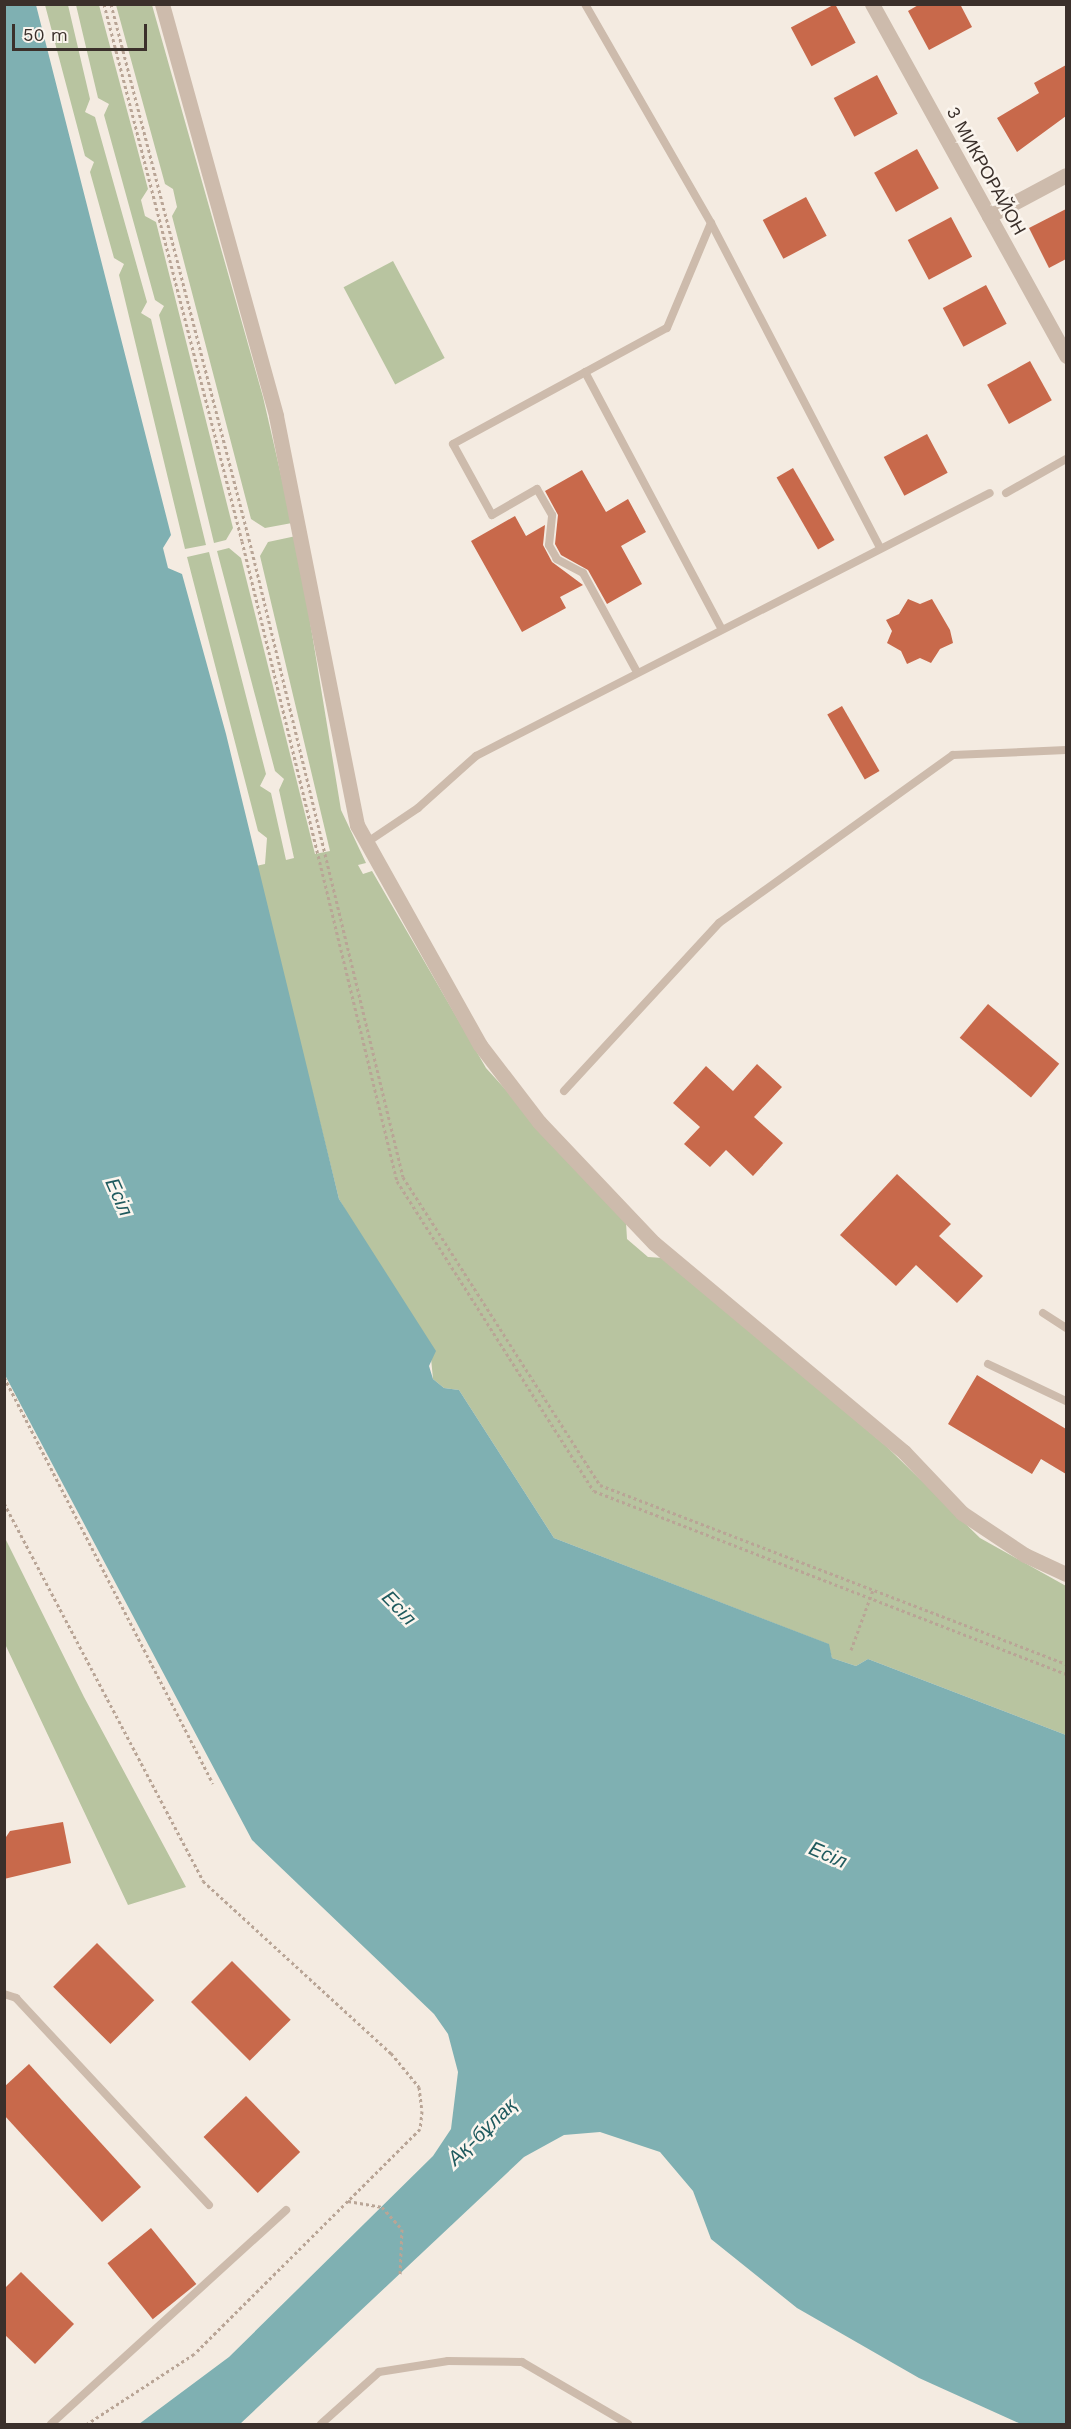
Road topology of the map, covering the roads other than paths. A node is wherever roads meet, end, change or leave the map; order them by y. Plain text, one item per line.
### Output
1 (162, 4) edge
2 (585, 4) edge
3 (872, 4) edge
4 (1066, 175) edge
5 (989, 216) junction
6 (711, 223) junction
7 (1066, 356) edge
8 (585, 372) junction
9 (1066, 459) edge
10 (990, 493) dead end
11 (1006, 494) dead end
12 (879, 546) junction
13 (721, 628) junction
14 (637, 672) junction
15 (1066, 750) edge
16 (366, 843) junction
17 (564, 1091) dead end
18 (1043, 1313) dead end
19 (1066, 1328) edge
20 (988, 1364) dead end
21 (1066, 1401) edge
22 (1025, 1555) junction
23 (1066, 1562) edge
24 (1066, 1574) edge
25 (4, 1994) edge
26 (209, 2205) dead end
27 (286, 2210) dead end
28 (51, 2424) edge
29 (321, 2424) edge
30 (628, 2424) edge

1 - 16 street
2 - 6 lane
3 - 5 street, 3 МИКРОРАЙОН
4 - 5 street
5 - 7 street, 3 МИКРОРАЙОН
6 - 8 lane
6 - 12 lane
8 - 13 lane
8 - 14 lane
9 - 11 lane
10 - 12 lane
12 - 13 lane
13 - 14 lane
14 - 16 lane
15 - 17 lane
16 - 22 street
18 - 19 lane
20 - 21 lane
22 - 23 street
22 - 24 street
25 - 26 lane
27 - 28 lane
29 - 30 lane

